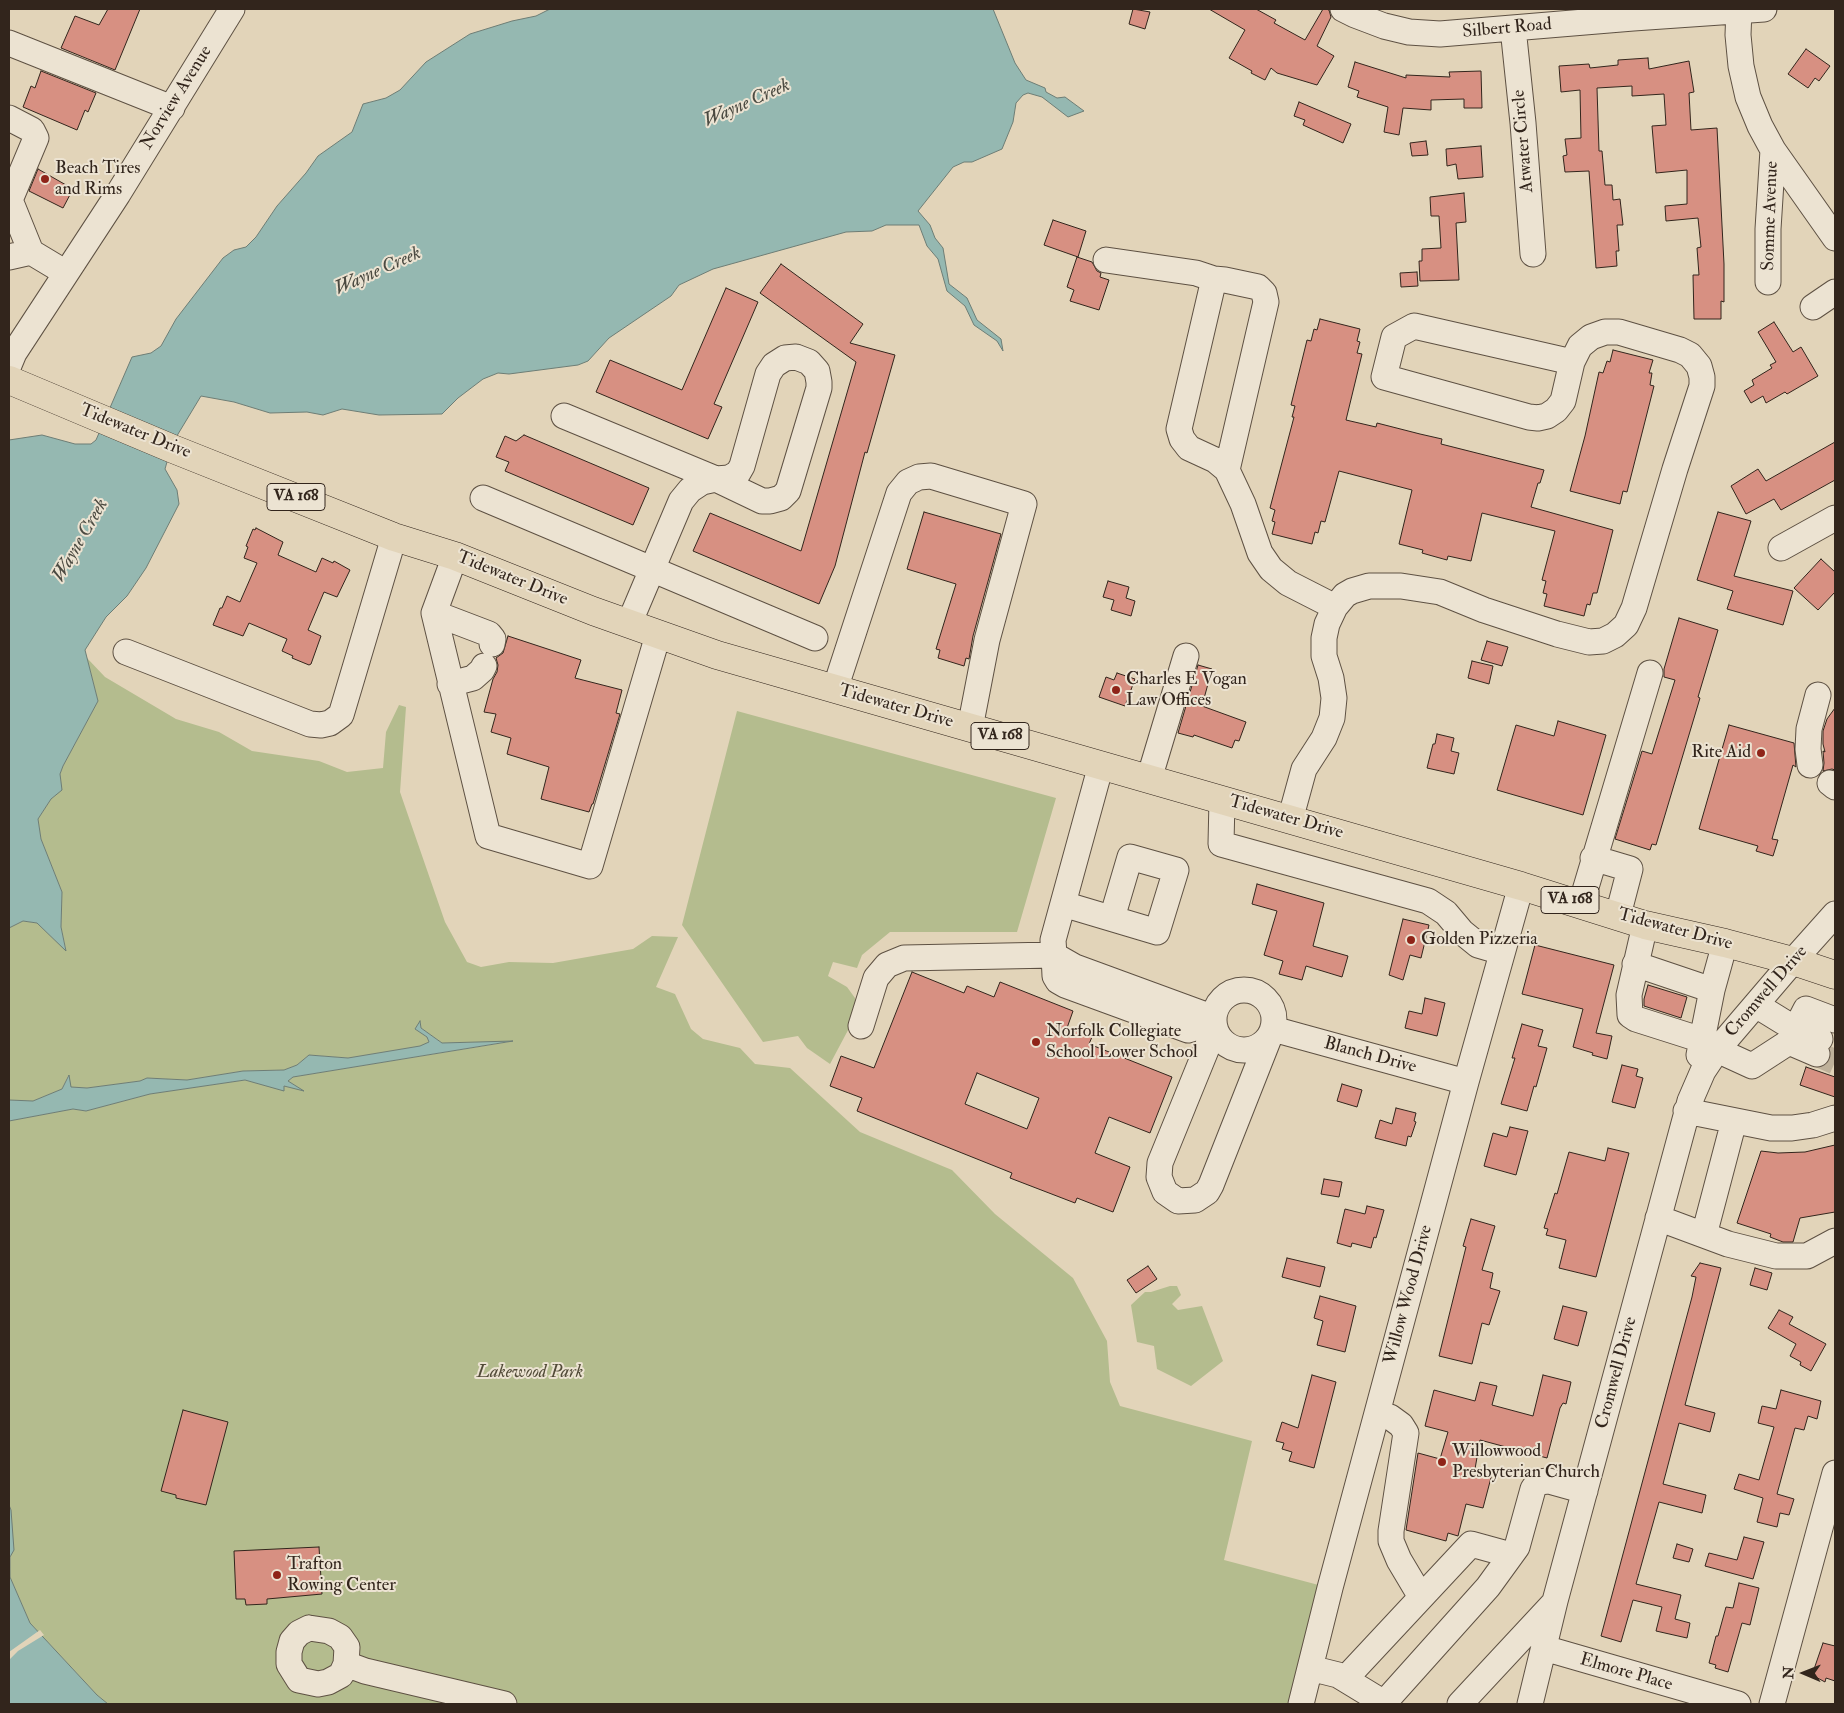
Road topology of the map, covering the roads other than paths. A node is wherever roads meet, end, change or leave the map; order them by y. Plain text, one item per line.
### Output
1 (232, 9) edge
2 (1343, 9) edge
3 (1764, 9) edge
4 (1739, 10) edge
5 (1513, 28) junction
6 (9, 43) edge
7 (172, 108) junction
8 (9, 118) edge
9 (1774, 150) junction
10 (9, 200) edge
11 (1835, 238) edge
12 (20, 254) edge
13 (1533, 254) dead end
14 (1106, 260) dead end
15 (66, 273) junction
16 (1214, 279) junction
17 (1768, 282) dead end
18 (1835, 292) edge
19 (1813, 307) dead end
20 (1572, 362) junction
21 (9, 365) edge
22 (9, 380) edge
23 (564, 416) dead end
24 (1227, 470) junction
25 (716, 479) junction
26 (483, 498) dead end
27 (1835, 518) edge
28 (394, 537) junction
29 (1781, 548) dead end
30 (454, 556) junction
31 (652, 570) junction
32 (1335, 607) junction
33 (434, 613) junction
34 (627, 623) junction
35 (658, 635) junction
36 (815, 638) dead end
37 (126, 652) dead end
38 (1186, 656) dead end
39 (1650, 673) dead end
40 (450, 684) junction
41 (835, 689) junction
42 (1818, 695) dead end
43 (970, 728) junction
44 (1101, 765) junction
45 (1810, 766) dead end
46 (1149, 779) junction
47 (1222, 800) junction
48 (1290, 820) junction
49 (1594, 858) junction
50 (1521, 886) junction
51 (1063, 904) junction
52 (1581, 904) junction
53 (1835, 914) edge
54 (1618, 915) junction
55 (1112, 918) dead end
56 (1645, 925) junction
57 (1724, 943) junction
58 (1502, 952) junction
59 (1054, 954) junction
60 (1793, 961) junction
61 (1635, 964) junction
62 (1835, 975) edge
63 (1712, 990) junction
64 (1756, 1005) junction
65 (1214, 1023) junction
66 (861, 1026) dead end
67 (1271, 1034) junction
68 (1792, 1036) junction
69 (1825, 1038) edge
70 (1710, 1045) junction
71 (1466, 1082) junction
72 (1688, 1106) junction
73 (1835, 1118) edge
74 (1734, 1121) junction
75 (1658, 1218) junction
76 (1704, 1235) junction
77 (1835, 1241) edge
78 (1378, 1413) junction
79 (1835, 1473) edge
80 (1585, 1491) junction
81 (1830, 1511) edge
82 (1511, 1555) junction
83 (1421, 1597) junction
84 (1555, 1601) junction
85 (1544, 1648) junction
86 (346, 1664) dead end
87 (1310, 1668) junction
88 (1345, 1679) junction
89 (504, 1704) edge
90 (1301, 1704) edge
91 (1460, 1704) edge
92 (1530, 1704) edge
93 (1738, 1704) edge
94 (1772, 1704) edge

1 - 7 street, Norview Avenue
2 - 5 street, Silbert Road
3 - 4 street, Silbert Road
4 - 5 street, Silbert Road
4 - 9 street, Somme Avenue
5 - 13 street, Atwater Circle
6 - 7 street
7 - 15 street, Norview Avenue
8 - 10 street
9 - 11 street, Somme Avenue
9 - 17 street, Somme Avenue
10 - 12 street
12 - 15 street
14 - 16 street
15 - 21 street, Norview Avenue
16 - 24 street
16 - 24 street
18 - 19 street
20 - 20 street
20 - 32 street
22 - 28 highway, Tidewater Drive / VA 168
23 - 25 street
24 - 32 street
25 - 25 street
25 - 31 street
26 - 31 street
27 - 29 street
28 - 30 highway, Tidewater Drive / VA 168
28 - 37 street
30 - 33 street
30 - 34 highway, Tidewater Drive / VA 168
31 - 34 street
31 - 36 street
32 - 48 street
33 - 40 street
33 - 40 street
34 - 35 highway, Tidewater Drive / VA 168
35 - 40 street
35 - 41 highway, Tidewater Drive / VA 168
38 - 46 street
39 - 49 street
41 - 43 highway, Tidewater Drive / VA 168
41 - 43 street
42 - 45 street
43 - 44 highway, Tidewater Drive / VA 168
44 - 46 highway, Tidewater Drive / VA 168
44 - 51 street
46 - 47 highway, Tidewater Drive / VA 168
47 - 48 highway, Tidewater Drive / VA 168
47 - 58 street
48 - 50 highway, Tidewater Drive / VA 168
49 - 52 street
49 - 54 street
50 - 52 highway, Tidewater Drive / VA 168
50 - 58 street, Willow Wood Drive
51 - 55 street
51 - 59 street
52 - 54 highway, Tidewater Drive / VA 168
53 - 60 street, Cromwell Drive
54 - 56 highway, Tidewater Drive / VA 168
56 - 57 highway, Tidewater Drive / VA 168
56 - 61 street
57 - 60 highway, Tidewater Drive / VA 168
57 - 63 street, Cromwell Drive
58 - 71 street, Willow Wood Drive
59 - 65 street
59 - 66 street
60 - 62 highway, Tidewater Drive / VA 168
60 - 64 street, Cromwell Drive
61 - 63 street
61 - 70 street
63 - 70 street, Cromwell Drive
64 - 68 street
64 - 70 street, Cromwell Drive
65 - 67 street
65 - 67 street
65 - 67 street
67 - 71 street, Blanch Drive
68 - 69 street
68 - 69 street
68 - 70 street
70 - 72 street, Cromwell Drive
71 - 78 street, Willow Wood Drive
72 - 74 street
72 - 75 street, Cromwell Drive
73 - 74 street
74 - 76 street
75 - 76 street
75 - 80 street, Cromwell Drive
76 - 77 street
78 - 83 street
78 - 87 street, Willow Wood Drive
79 - 81 street
80 - 82 street
80 - 84 street, Cromwell Drive
81 - 94 street
82 - 83 street
82 - 88 street
83 - 88 street
84 - 85 street, Cromwell Drive
84 - 91 street
85 - 92 street, Cromwell Drive
85 - 93 street, Elmore Place
86 - 89 street
87 - 88 street
87 - 90 street, Willow Wood Drive

